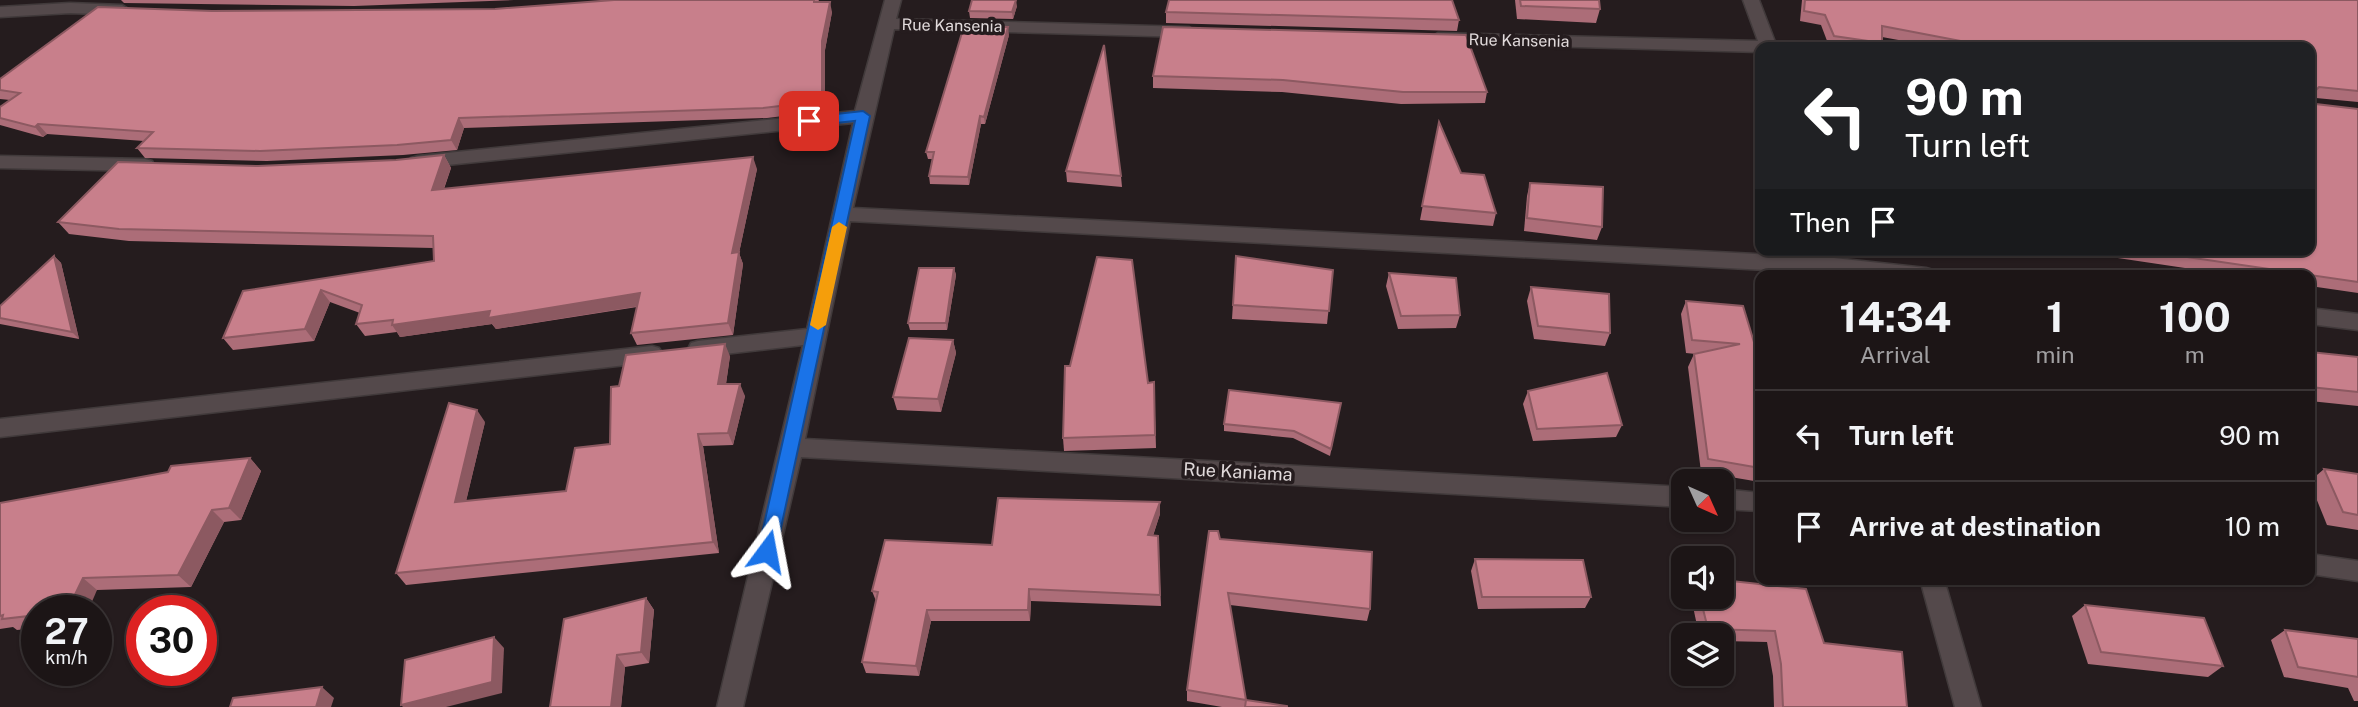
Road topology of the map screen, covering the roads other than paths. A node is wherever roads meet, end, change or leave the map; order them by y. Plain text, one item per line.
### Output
1 (893, 0) edge
2 (1751, 0) edge
3 (136, 10) edge
4 (6, 11) edge
5 (887, 24) junction
6 (1208, 32) edge
7 (1418, 38) edge
8 (1768, 42) edge
9 (1755, 47) edge
10 (863, 116) junction
11 (0, 162) edge
12 (403, 164) edge
13 (159, 166) edge
14 (842, 214) junction
15 (1834, 263) edge
16 (1888, 270) edge
17 (2315, 317) edge
18 (2358, 322) edge
19 (816, 335) junction
20 (0, 428) edge
21 (792, 447) junction
22 (1671, 496) edge
23 (1734, 500) edge
24 (1755, 502) edge
25 (2315, 565) edge
26 (2358, 570) edge
27 (1934, 585) edge
28 (730, 707) edge
29 (1969, 707) edge

1 - 5 street
2 - 8 street
3 - 4 street
5 - 6 street, Rue Kansenia
5 - 10 street
7 - 9 street, Rue Kansenia
10 - 12 street
10 - 14 street
11 - 13 street
14 - 15 street
14 - 19 street
15 - 16 street
17 - 18 street
19 - 20 street
19 - 21 street
21 - 22 street, Rue Kaniama
21 - 28 street
23 - 24 street
25 - 26 street
27 - 29 street

